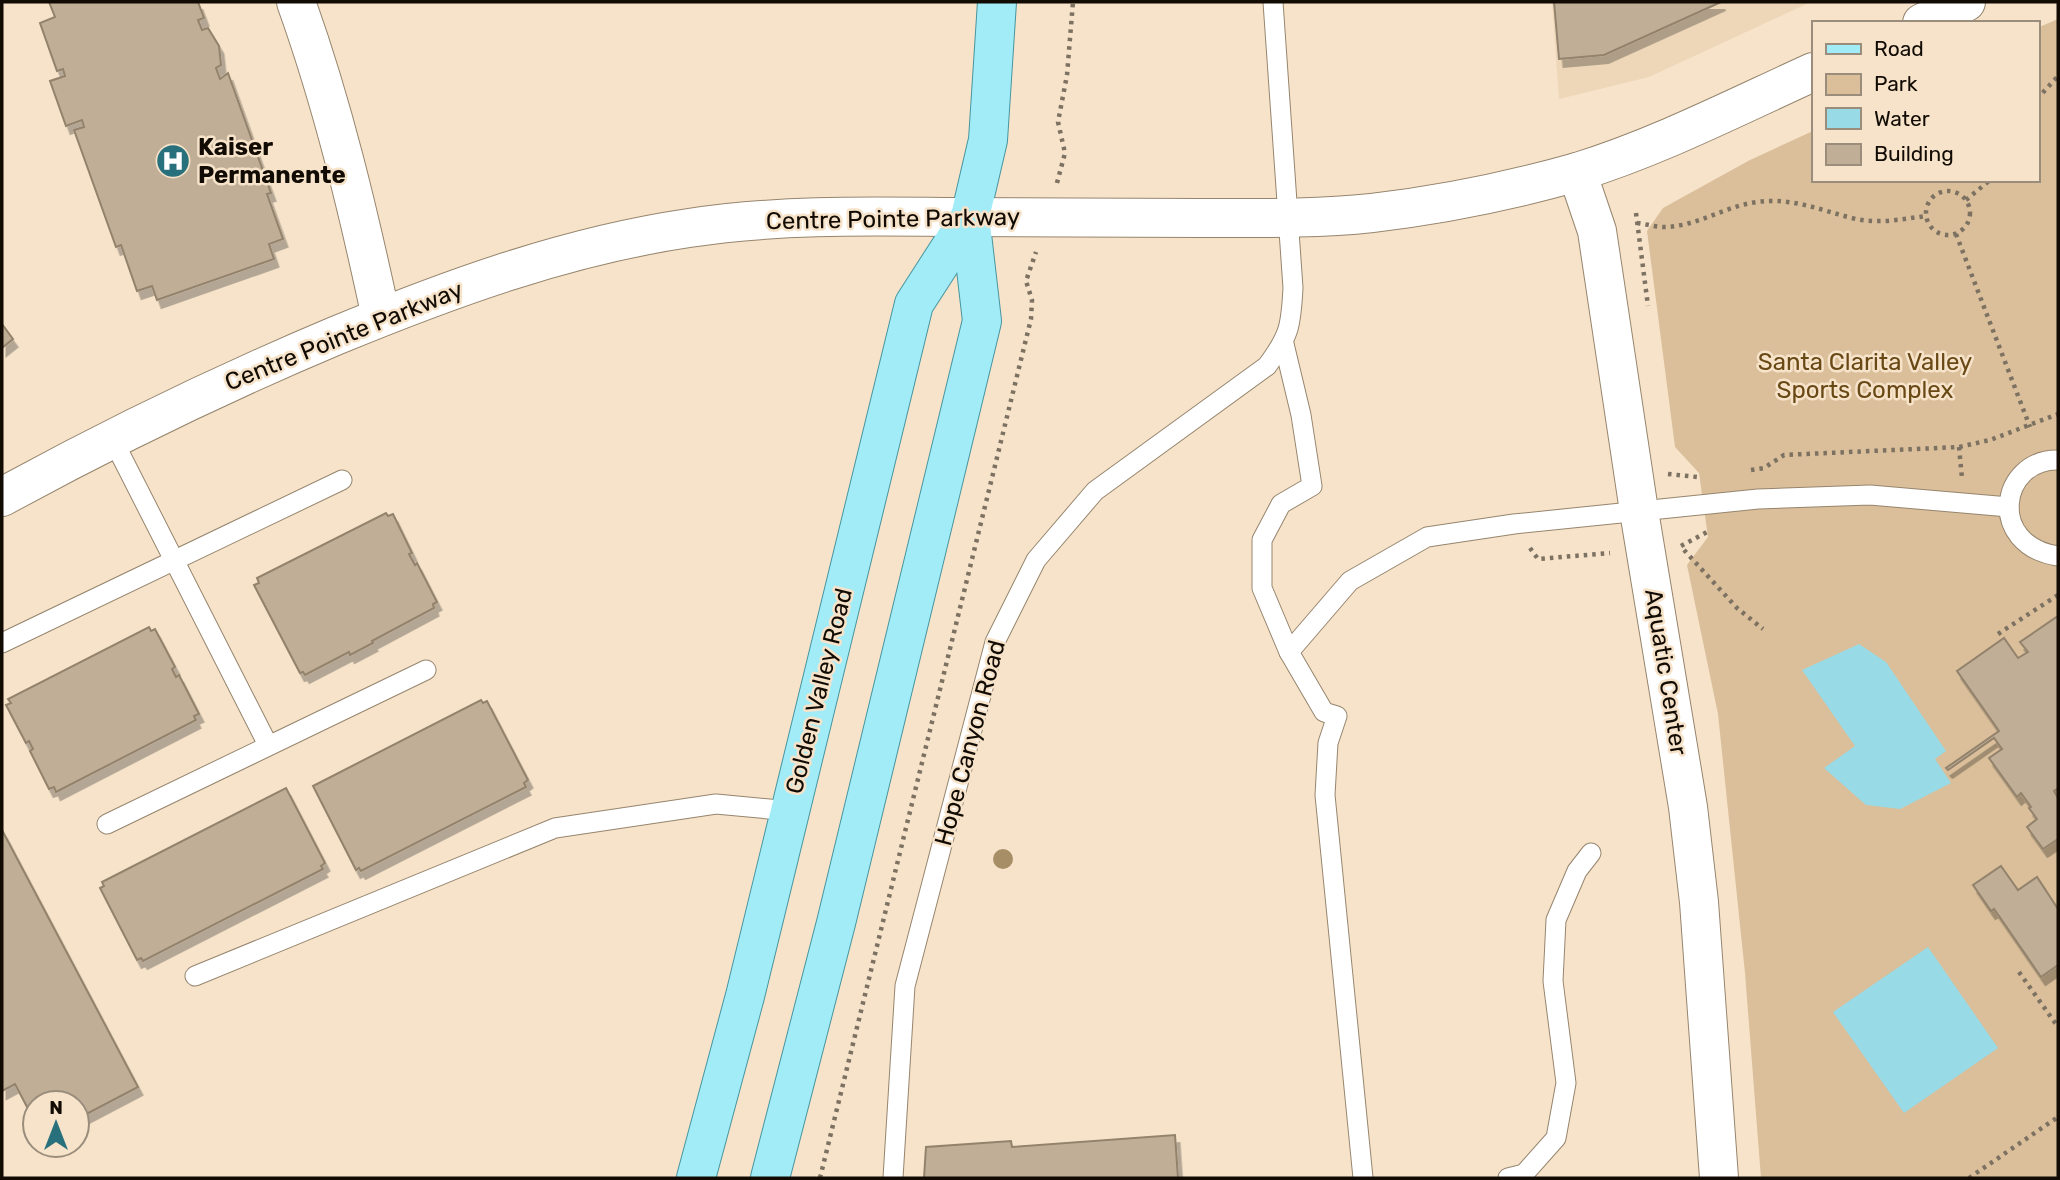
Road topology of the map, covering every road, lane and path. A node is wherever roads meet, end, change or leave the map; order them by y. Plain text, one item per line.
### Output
1 (296, 2) edge
2 (997, 2) edge
3 (1073, 2) edge
4 (1273, 2) edge
5 (1966, 2) edge
6 (1926, 21) edge
7 (1812, 72) edge
8 (2058, 76) edge
9 (2039, 97) edge
10 (1577, 172) junction
11 (1988, 182) edge
12 (1966, 200) junction
13 (1926, 216) junction
14 (970, 217) junction
15 (1047, 218) junction
16 (1288, 218) junction
17 (1637, 223) dead end
18 (1956, 233) junction
19 (381, 317) junction
20 (1284, 344) junction
21 (2058, 414) edge
22 (2029, 427) junction
23 (112, 438) junction
24 (2058, 460) edge
25 (1750, 470) dead end
26 (1668, 474) dead end
27 (1705, 477) dead end
28 (342, 480) dead end
29 (2, 497) edge
30 (2009, 508) junction
31 (1639, 511) junction
32 (1514, 524) junction
33 (1710, 530) dead end
34 (1663, 548) junction
35 (2058, 556) edge
36 (174, 560) junction
37 (2058, 595) edge
38 (1763, 629) dead end
39 (1998, 634) dead end
40 (2, 643) edge
41 (1289, 652) junction
42 (426, 670) dead end
43 (268, 745) junction
44 (790, 811) junction
45 (107, 824) dead end
46 (1591, 853) dead end
47 (2019, 972) dead end
48 (195, 976) dead end
49 (2058, 1027) edge
50 (2058, 1116) edge
51 (1368, 1177) edge
52 (696, 1178) edge
53 (770, 1178) edge
54 (820, 1178) edge
55 (893, 1178) edge
56 (1508, 1178) edge
57 (1719, 1178) edge
58 (1969, 1178) edge

1 - 19 street
2 - 14 main road, Golden Valley Road
3 - 15 path
4 - 16 lane, Hope Canyon Road
5 - 6 street
7 - 10 street, Centre Pointe Parkway
8 - 9 path
10 - 16 street, Centre Pointe Parkway
10 - 31 street, Aquatic Center
11 - 12 path
12 - 13 path
12 - 18 path
13 - 17 path
13 - 18 path
14 - 15 street, Centre Pointe Parkway
14 - 19 street, Centre Pointe Parkway
14 - 44 main road, Golden Valley Road
14 - 53 main road, Golden Valley Road
15 - 16 street, Centre Pointe Parkway
15 - 54 path
16 - 20 lane, Hope Canyon Road
18 - 22 path
19 - 23 street, Centre Pointe Parkway
20 - 41 lane
20 - 55 lane, Hope Canyon Road
21 - 22 path
22 - 25 path
23 - 29 street, Centre Pointe Parkway
23 - 36 lane
24 - 30 lane
26 - 27 path
28 - 36 lane
30 - 31 lane
30 - 35 lane
31 - 32 lane
31 - 34 street, Aquatic Center
32 - 34 path
32 - 41 lane
33 - 34 path
34 - 38 path
34 - 57 street, Aquatic Center
36 - 40 lane
36 - 43 lane
37 - 39 path
41 - 51 lane
42 - 43 lane
43 - 45 lane
44 - 48 lane
44 - 52 main road, Golden Valley Road
46 - 56 lane
47 - 49 path
50 - 58 path

